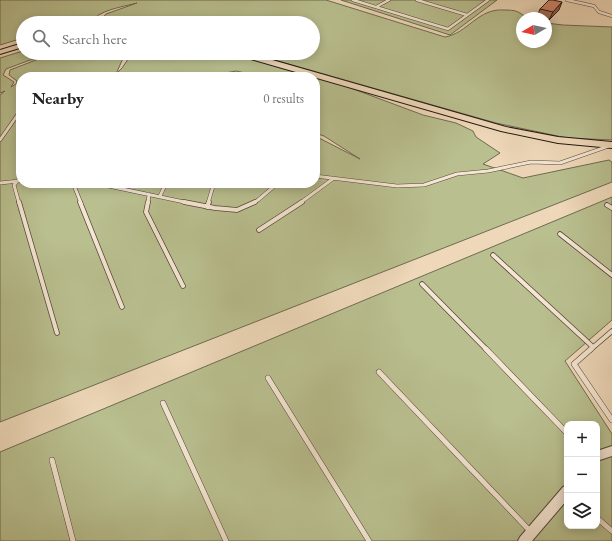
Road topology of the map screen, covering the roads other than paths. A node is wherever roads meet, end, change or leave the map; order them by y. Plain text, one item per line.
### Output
1 (353, 0) edge
2 (389, 0) edge
3 (417, 0) edge
4 (480, 0) edge
5 (567, 0) edge
6 (487, 1) edge
7 (376, 7) junction
8 (467, 14) junction
9 (612, 16) edge
10 (16, 47) edge
11 (0, 52) edge
12 (265, 60) edge
13 (308, 72) edge
14 (320, 75) edge
15 (16, 117) edge
16 (0, 140) edge
17 (612, 145) edge
18 (320, 177) edge
19 (334, 178) junction
20 (16, 181) edge
21 (0, 183) edge
22 (16, 183) edge
23 (75, 188) edge
24 (116, 188) edge
25 (164, 188) edge
26 (213, 188) edge
27 (268, 188) edge
28 (150, 194) junction
29 (160, 196) junction
30 (607, 205) dead end
31 (207, 207) junction
32 (612, 208) edge
33 (259, 230) dead end
34 (560, 234) dead end
35 (493, 255) dead end
36 (612, 275) edge
37 (422, 284) dead end
38 (183, 286) dead end
39 (122, 307) dead end
40 (612, 330) edge
41 (57, 333) dead end
42 (593, 347) junction
43 (379, 372) dead end
44 (268, 378) dead end
45 (163, 403) dead end
46 (612, 420) edge
47 (564, 429) edge
48 (612, 451) edge
49 (600, 455) edge
50 (52, 460) dead end
51 (565, 493) edge
52 (600, 521) edge
53 (612, 531) edge
54 (527, 537) edge
55 (72, 541) edge
56 (226, 541) edge
57 (369, 541) edge

1 - 7 lane
2 - 7 lane
3 - 8 lane
4 - 6 lane
5 - 9 lane
6 - 8 lane
7 - 8 lane
10 - 11 main road
12 - 13 main road
14 - 17 main road
15 - 16 lane
17 - 19 lane
18 - 19 lane
19 - 33 lane
20 - 21 lane
22 - 41 lane
23 - 39 lane
24 - 28 lane
25 - 29 lane
26 - 31 lane
27 - 31 lane
28 - 29 lane
28 - 38 lane
29 - 31 lane
30 - 32 lane
34 - 36 lane
35 - 42 lane
37 - 47 lane
40 - 42 lane
42 - 46 lane
43 - 54 lane
44 - 57 lane
45 - 56 lane
48 - 49 street
50 - 55 lane
51 - 54 street
52 - 53 lane

